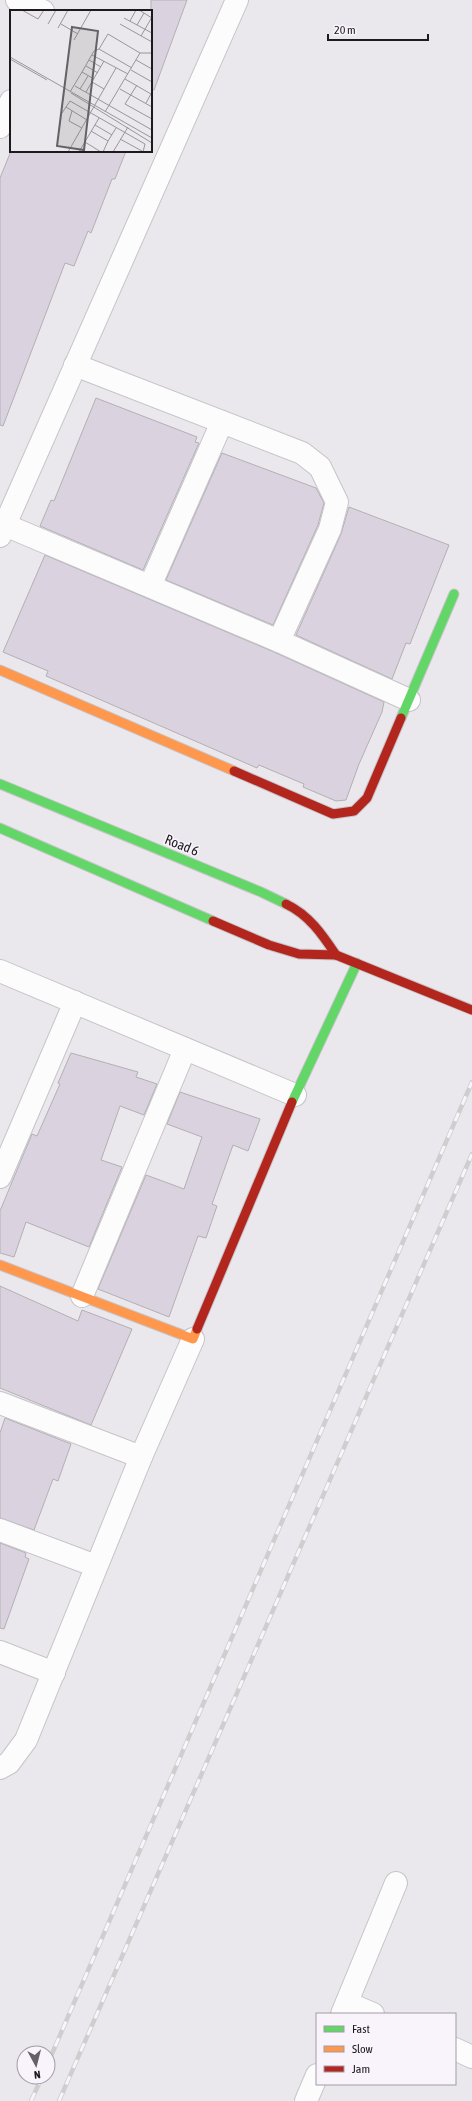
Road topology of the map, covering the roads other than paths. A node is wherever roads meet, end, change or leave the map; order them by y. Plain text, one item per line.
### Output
1 (17, 0) edge
2 (55, 0) edge
3 (237, 0) edge
4 (41, 10) edge
5 (50, 10) edge
6 (10, 103) edge
7 (0, 127) edge
8 (76, 365) junction
9 (222, 422) junction
10 (3, 530) edge
11 (150, 586) junction
12 (454, 594) dead end
13 (279, 641) junction
14 (0, 670) edge
15 (409, 700) junction
16 (0, 784) edge
17 (0, 828) edge
18 (336, 955) junction
19 (357, 963) junction
20 (0, 971) edge
21 (75, 1002) junction
22 (472, 1010) edge
23 (185, 1049) junction
24 (295, 1095) junction
25 (0, 1177) edge
26 (0, 1265) edge
27 (82, 1296) junction
28 (194, 1339) junction
29 (0, 1403) edge
30 (141, 1457) junction
31 (0, 1530) edge
32 (96, 1566) junction
33 (0, 1652) edge
34 (54, 1673) junction
35 (0, 1768) edge
36 (396, 1883) dead end
37 (345, 2008) edge
38 (368, 2013) edge
39 (456, 2049) edge
40 (472, 2057) edge
41 (316, 2077) edge
42 (306, 2101) edge

1 - 4 street
2 - 5 street
3 - 8 street
6 - 7 street
8 - 9 street
8 - 10 street
9 - 11 street
9 - 13 street
10 - 11 street
11 - 13 street
12 - 15 street
13 - 15 street
14 - 15 street
16 - 18 street, Road 6
17 - 18 street
18 - 19 street
19 - 22 street
19 - 24 street
20 - 21 street
21 - 23 street
21 - 25 street
23 - 24 street
23 - 27 street
24 - 28 street
26 - 27 street
27 - 28 street
28 - 30 street
29 - 30 street
30 - 32 street
31 - 32 street
32 - 34 street
33 - 34 street
34 - 35 street
36 - 37 street
37 - 38 street
39 - 40 street
41 - 42 street

